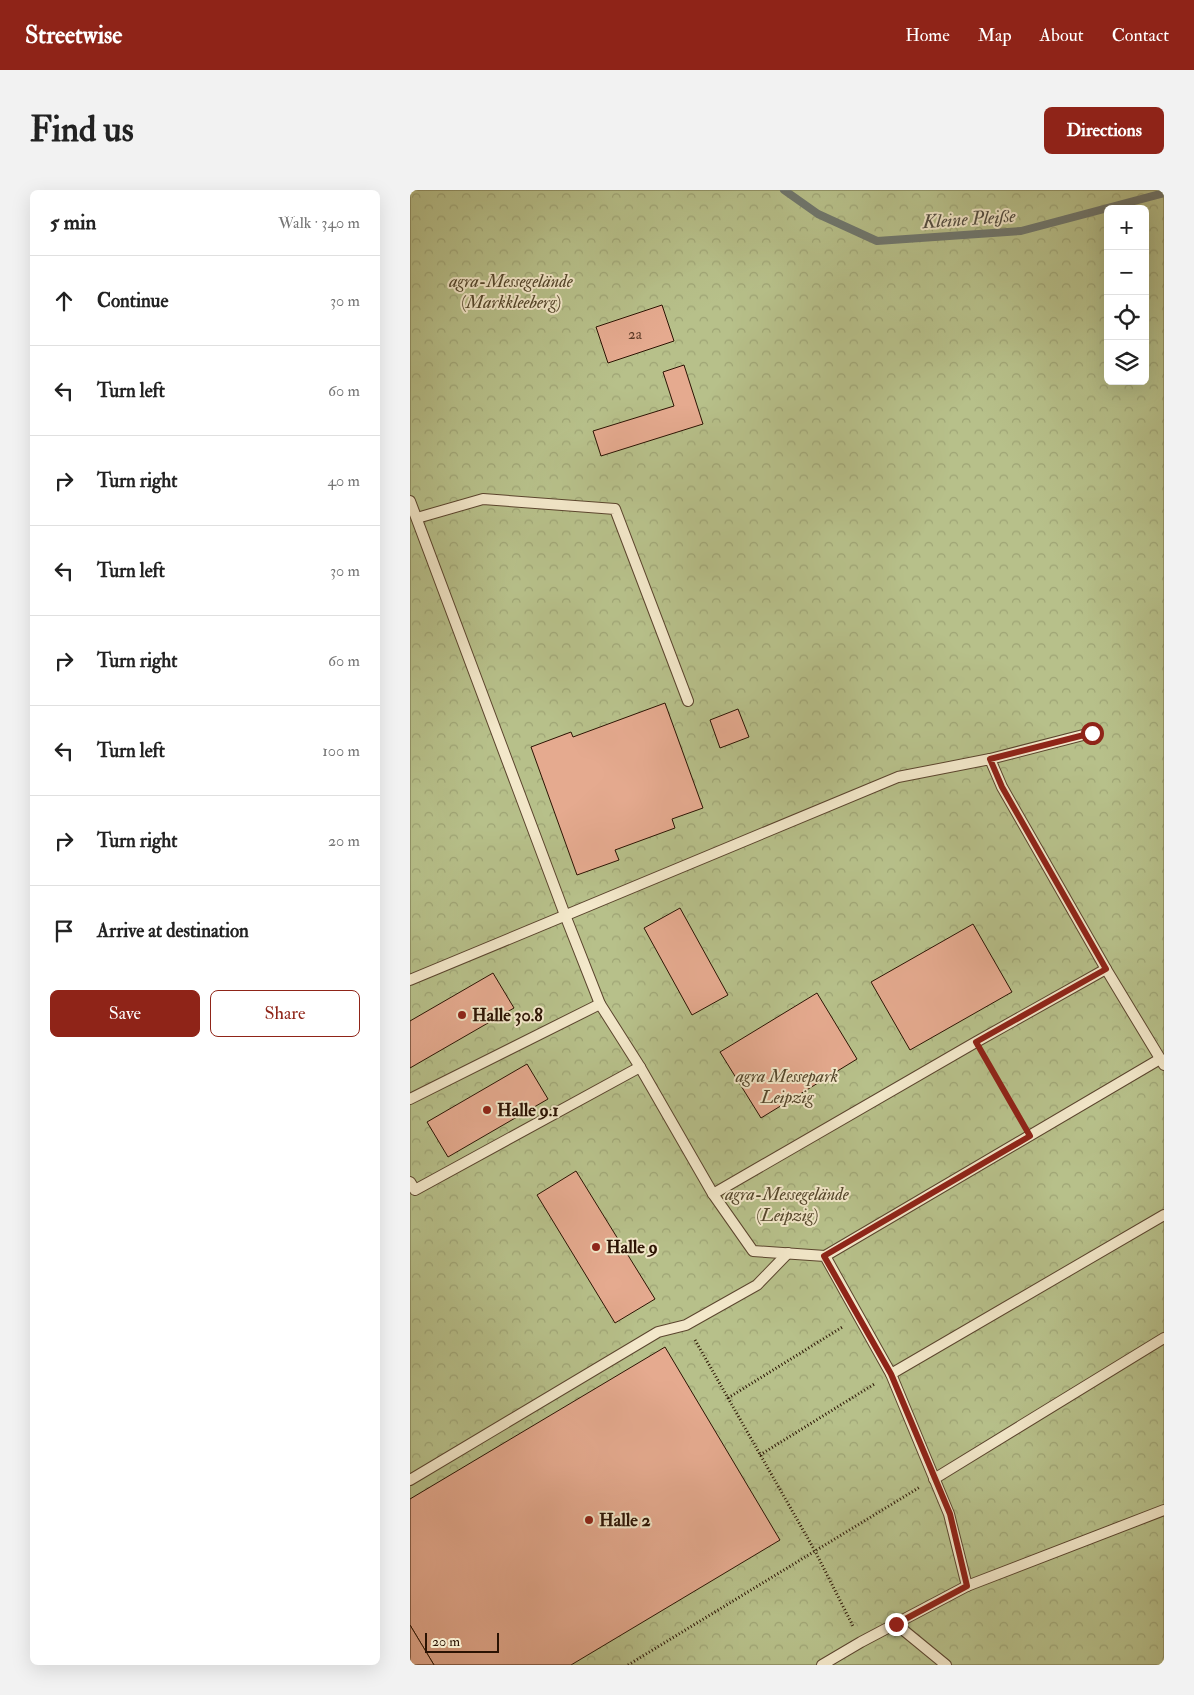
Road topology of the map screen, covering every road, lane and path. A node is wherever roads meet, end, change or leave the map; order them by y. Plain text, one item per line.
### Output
1 (410, 501) edge
2 (417, 518) junction
3 (688, 701) dead end
4 (1092, 733) dead end
5 (990, 759) junction
6 (565, 915) junction
7 (1106, 969) junction
8 (410, 980) edge
9 (600, 1004) junction
10 (976, 1042) junction
11 (1162, 1062) edge
12 (640, 1067) junction
13 (410, 1099) edge
14 (1030, 1136) junction
15 (410, 1182) edge
16 (713, 1194) junction
17 (1164, 1215) edge
18 (788, 1254) junction
19 (824, 1256) junction
20 (859, 1317) junction
21 (686, 1325) junction
22 (1164, 1338) edge
23 (891, 1374) junction
24 (728, 1398) junction
25 (760, 1456) junction
26 (934, 1479) junction
27 (410, 1480) edge
28 (1164, 1510) edge
29 (815, 1551) junction
30 (967, 1586) junction
31 (896, 1624) junction
32 (861, 1642) junction
33 (628, 1665) edge
34 (822, 1665) edge
35 (946, 1665) edge

1 - 2 lane
2 - 3 lane
2 - 6 lane
4 - 5 lane
5 - 6 lane
5 - 7 lane
6 - 8 lane
6 - 9 lane
7 - 10 lane
7 - 11 lane
9 - 12 lane
9 - 13 lane
10 - 14 path
10 - 16 lane
11 - 14 lane
12 - 15 lane
12 - 16 lane
14 - 19 lane
16 - 18 lane
17 - 23 lane
18 - 19 lane
18 - 21 lane
19 - 20 lane
20 - 23 lane
20 - 24 path
21 - 24 path
21 - 27 lane
22 - 26 lane
23 - 25 path
23 - 26 lane
24 - 25 path
25 - 29 path
26 - 29 path
26 - 30 lane
28 - 30 lane
29 - 32 path
29 - 33 path
30 - 31 lane
31 - 32 lane
31 - 35 lane
32 - 34 lane

